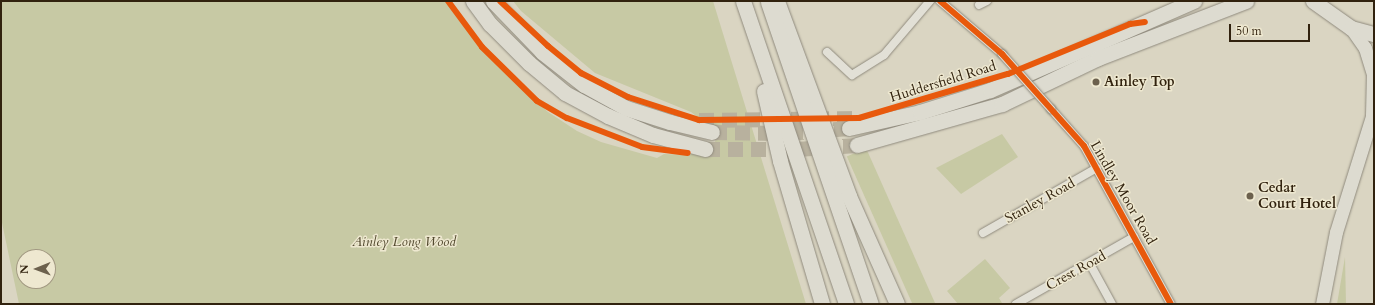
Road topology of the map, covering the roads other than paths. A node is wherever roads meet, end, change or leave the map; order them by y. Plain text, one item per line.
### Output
1 (473, 1) edge
2 (493, 1) edge
3 (500, 1) edge
4 (743, 1) edge
5 (768, 1) edge
6 (777, 1) edge
7 (930, 1) edge
8 (940, 1) edge
9 (987, 1) edge
10 (1194, 1) edge
11 (1246, 1) edge
12 (1310, 2) edge
13 (978, 5) dead end
14 (1351, 28) junction
15 (1374, 34) edge
16 (827, 52) dead end
17 (1373, 113) edge
18 (699, 120) tunnel mouth
19 (854, 123) tunnel mouth
20 (712, 132) tunnel mouth
21 (857, 145) tunnel mouth
22 (705, 149) tunnel mouth
23 (1097, 168) junction
24 (983, 233) dead end
25 (1134, 237) junction
26 (1090, 264) junction
27 (822, 304) edge
28 (846, 304) edge
29 (871, 304) edge
30 (897, 304) edge
31 (1016, 304) edge
32 (1112, 304) edge
33 (1171, 304) edge
34 (1322, 304) edge

1 - 22 highway
2 - 20 highway
3 - 18 highway
4 - 27 highway
4 - 28 highway
5 - 29 highway
6 - 30 highway
7 - 16 street
8 - 23 street, Lindley Moor Road, bridge
9 - 13 street
10 - 19 highway, Huddersfield Road
11 - 21 highway
12 - 14 highway
14 - 15 highway
14 - 17 main road
17 - 34 main road
23 - 24 street, Stanley Road
23 - 25 street, Lindley Moor Road
25 - 26 street, Crest Road
25 - 33 street, Lindley Moor Road
26 - 31 street, Crest Road
26 - 32 street

